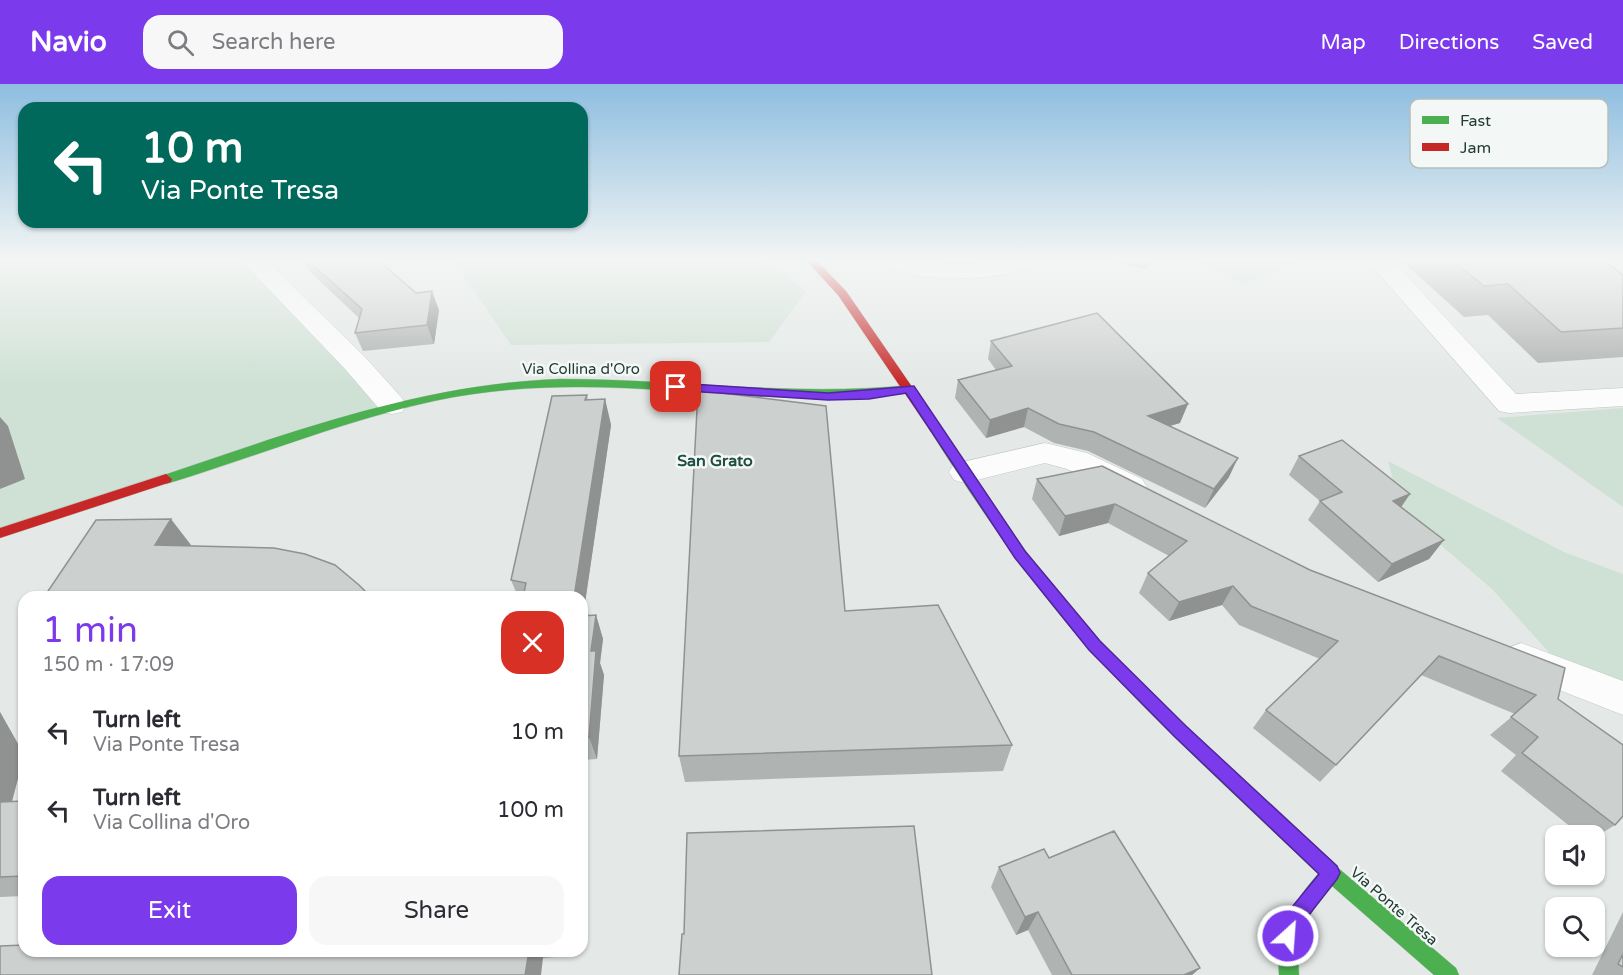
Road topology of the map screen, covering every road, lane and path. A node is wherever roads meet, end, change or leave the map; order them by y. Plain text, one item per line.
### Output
1 (293, 301) edge
2 (847, 301) edge
3 (1416, 301) edge
4 (910, 389) junction
5 (1623, 397) edge
6 (392, 405) junction
7 (965, 472) junction
8 (1154, 498) edge
9 (0, 533) edge
10 (1493, 648) edge
11 (1623, 698) edge
12 (1331, 873) junction
13 (1289, 975) edge
14 (1449, 975) edge

1 - 6 street
2 - 4 main road, Via Ponte Tresa
3 - 5 street
4 - 6 main road, Via Collina d'Oro
4 - 7 main road, Via Ponte Tresa
6 - 9 main road, Via Collina d'Oro
7 - 8 street
7 - 12 main road, Via Ponte Tresa
10 - 11 street
12 - 13 main road
12 - 14 main road, Via Ponte Tresa

